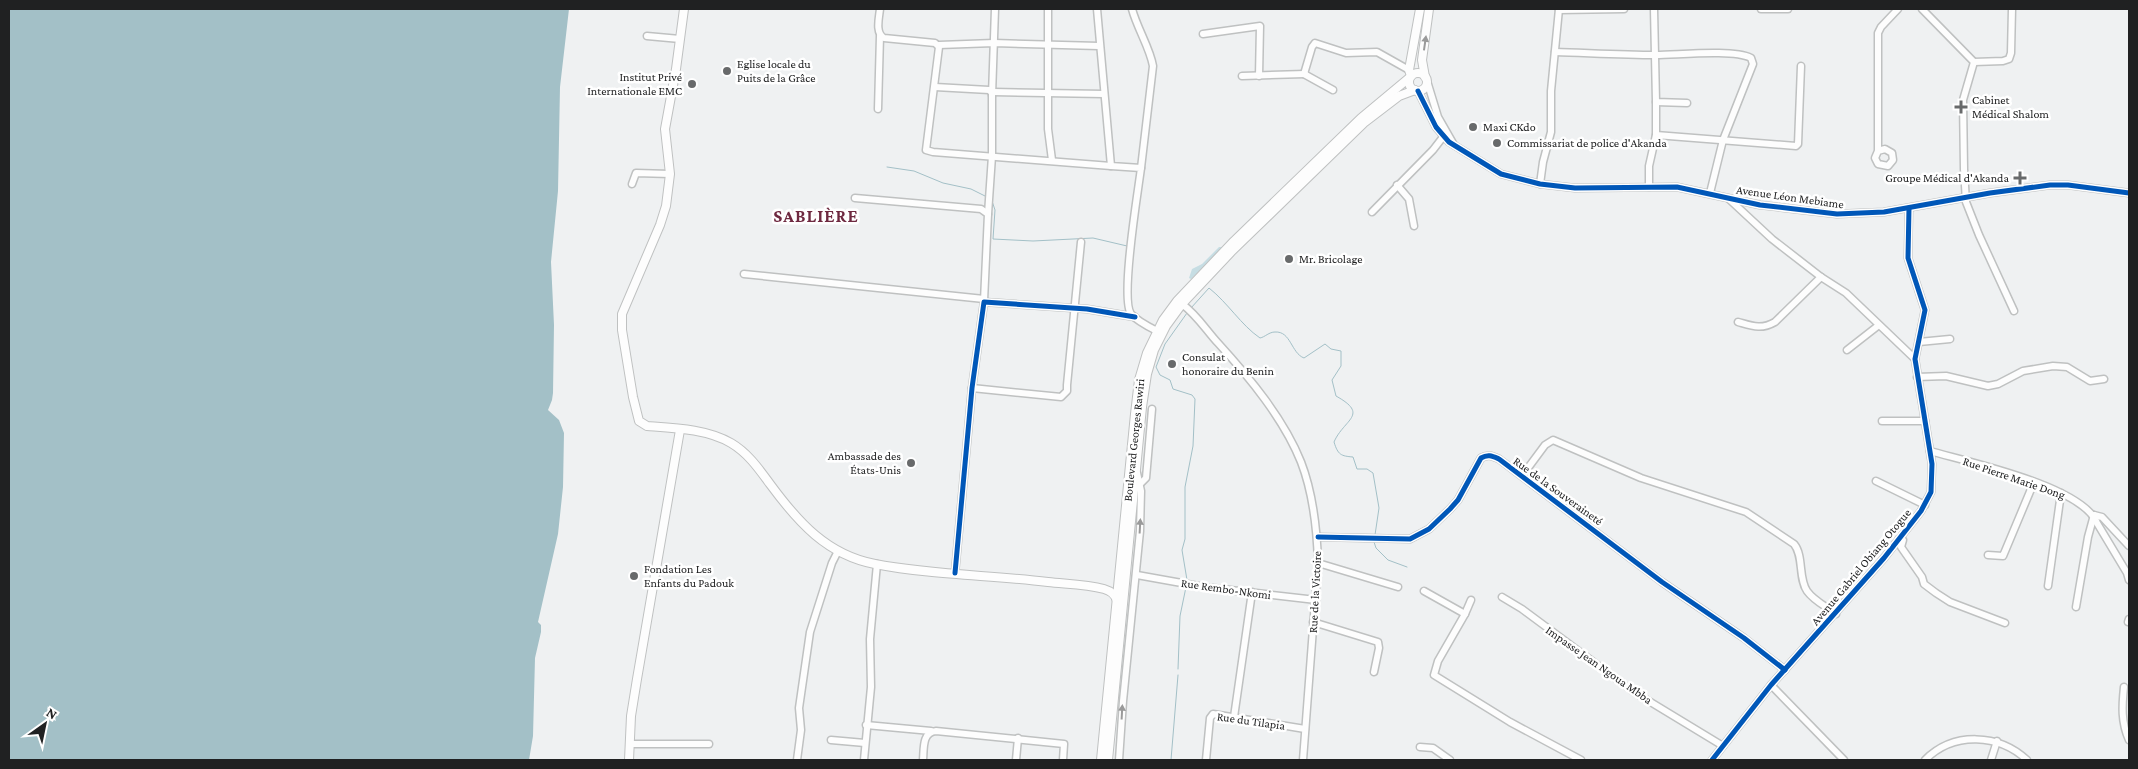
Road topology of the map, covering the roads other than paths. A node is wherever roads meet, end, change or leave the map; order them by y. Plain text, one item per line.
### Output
1 (684, 9) edge
2 (880, 9) edge
3 (995, 9) edge
4 (1048, 9) edge
5 (1096, 9) edge
6 (1132, 9) edge
7 (1420, 9) edge
8 (1429, 9) edge
9 (1624, 9) edge
10 (1654, 9) edge
11 (1761, 9) edge
12 (1788, 9) edge
13 (1898, 9) edge
14 (1922, 9) edge
15 (2012, 9) edge
16 (1559, 10) edge
17 (1203, 34) dead end
18 (647, 36) dead end
19 (880, 36) junction
20 (680, 39) junction
21 (996, 43) junction
22 (1048, 44) junction
23 (938, 45) junction
24 (1099, 46) junction
25 (1556, 52) junction
26 (1654, 55) junction
27 (1974, 62) junction
28 (1801, 66) dead end
29 (1305, 74) junction
30 (1410, 75) junction
31 (1242, 76) dead end
32 (1259, 76) junction
33 (1426, 79) junction
34 (934, 88) junction
35 (1333, 90) dead end
36 (1416, 90) junction
37 (1048, 92) junction
38 (992, 94) junction
39 (1104, 94) junction
40 (1656, 102) junction
41 (1688, 103) dead end
42 (878, 109) dead end
43 (1656, 136) junction
44 (1443, 137) junction
45 (1723, 140) junction
46 (1455, 146) junction
47 (1878, 151) dead end
48 (992, 156) junction
49 (1052, 160) junction
50 (1111, 166) junction
51 (1141, 168) junction
52 (670, 174) junction
53 (632, 184) dead end
54 (1540, 184) junction
55 (1397, 185) junction
56 (1649, 187) junction
57 (1710, 193) junction
58 (2129, 193) edge
59 (1966, 197) junction
60 (855, 198) dead end
61 (1728, 198) junction
62 (1909, 208) junction
63 (1372, 212) dead end
64 (988, 214) junction
65 (1414, 226) dead end
66 (1081, 242) dead end
67 (744, 274) dead end
68 (1821, 277) junction
69 (984, 300) junction
70 (1074, 308) junction
71 (1187, 308) junction
72 (2014, 311) dead end
73 (1135, 317) junction
74 (1738, 322) dead end
75 (1879, 325) junction
76 (1157, 331) junction
77 (1950, 339) dead end
78 (1919, 342) junction
79 (1847, 350) dead end
80 (1915, 359) junction
81 (1917, 377) junction
82 (2104, 379) dead end
83 (972, 388) junction
84 (1152, 409) dead end
85 (1882, 421) dead end
86 (1925, 422) junction
87 (680, 430) junction
88 (1930, 451) junction
89 (1136, 472) junction
90 (1522, 476) junction
91 (1876, 481) dead end
92 (2034, 482) junction
93 (1140, 484) junction
94 (2061, 493) junction
95 (1925, 505) junction
96 (2094, 515) junction
97 (1318, 537) junction
98 (1900, 538) junction
99 (2129, 546) edge
100 (838, 551) junction
101 (1988, 555) dead end
102 (1318, 563) junction
103 (877, 564) junction
104 (955, 574) junction
105 (1137, 575) junction
106 (2129, 577) edge
107 (1119, 580) junction
108 (2048, 586) dead end
109 (1398, 587) dead end
110 (1105, 589) junction
111 (2129, 589) edge
112 (1424, 591) dead end
113 (1252, 592) junction
114 (1502, 597) dead end
115 (1316, 600) junction
116 (1471, 600) dead end
117 (1117, 601) junction
118 (2076, 607) dead end
119 (1465, 614) junction
120 (1836, 614) junction
121 (1313, 622) junction
122 (2005, 623) dead end
123 (1785, 670) junction
124 (1374, 672) dead end
125 (1771, 685) junction
126 (2124, 687) dead end
127 (1234, 717) junction
128 (866, 725) junction
129 (1305, 729) junction
130 (931, 731) junction
131 (1018, 738) junction
132 (831, 740) dead end
133 (2129, 740) edge
134 (1997, 741) junction
135 (864, 743) junction
136 (630, 744) junction
137 (709, 744) dead end
138 (1723, 746) junction
139 (1420, 747) dead end
140 (629, 760) edge
141 (797, 760) edge
142 (864, 760) edge
143 (923, 760) edge
144 (1016, 760) edge
145 (1062, 760) edge
146 (1101, 760) edge
147 (1108, 760) edge
148 (1119, 760) edge
149 (1206, 760) edge
150 (1303, 760) edge
151 (1450, 760) edge
152 (1581, 760) edge
153 (1712, 760) edge
154 (1844, 760) edge
155 (1926, 760) edge
156 (1991, 760) edge
157 (2028, 760) edge

1 - 20 main road
2 - 19 street
3 - 21 street
4 - 22 street
5 - 24 street
6 - 51 street
7 - 30 main road
33 -> 8 main road
9 - 16 street
10 - 26 street
11 - 12 street
13 - 47 street
14 - 27 street
15 - 27 street
16 - 25 street
17 - 32 street
18 - 20 street
19 - 23 street
19 - 42 street
20 - 52 main road
21 - 22 street
21 - 23 street
21 - 38 street
22 - 24 street
22 - 37 street
23 - 34 street
24 - 39 street
25 - 26 street
25 - 54 street
26 - 40 street
26 - 45 street
27 - 59 street
28 - 45 street
29 - 30 street
29 - 32 street
29 - 35 street
30 - 33 main road
30 - 36 main road
30 - 76 main road, Boulevard Georges Rawiri
31 - 32 street
33 - 36 main road
33 - 46 street
34 - 38 street
34 - 48 street
36 - 44 street
36 - 71 main road, Boulevard Georges Rawiri
37 - 38 street
37 - 39 street
37 - 49 street
38 - 48 street
39 - 50 street
40 - 41 street
40 - 43 street
43 - 45 street
43 - 56 street
44 - 46 street, Avenue Léon Mebiame
44 - 55 street
45 - 57 street
46 - 54 street, Avenue Léon Mebiame
48 - 49 street
48 - 64 street
49 - 50 street
50 - 51 street
51 - 73 street
52 - 53 street
52 - 87 main road
54 - 56 street, Avenue Léon Mebiame
55 - 63 street
55 - 65 street
56 - 57 street, Avenue Léon Mebiame
57 - 61 street, Avenue Léon Mebiame
58 - 59 street, Avenue Léon Mebiame
59 - 62 street, Avenue Léon Mebiame
59 - 72 street
60 - 64 street
61 - 62 street, Avenue Léon Mebiame
61 - 68 street
62 - 78 street, Avenue Gabriel Obiang Otogue
64 - 69 street
66 - 70 street
67 - 69 street
68 - 74 street
68 - 75 street
69 - 70 street
69 - 83 street
70 - 73 street
70 - 83 street
71 - 89 main road, Boulevard Georges Rawiri
71 - 97 street, Rue de la Victoire
73 - 76 street
75 - 79 street
75 - 80 street
76 - 107 main road, Boulevard Georges Rawiri
77 - 78 street
78 - 80 street, Avenue Gabriel Obiang Otogue
80 - 81 street, Avenue Gabriel Obiang Otogue
81 - 82 street
81 - 86 street, Avenue Gabriel Obiang Otogue
83 - 104 street
84 - 93 street
85 - 86 street
86 - 88 street, Avenue Gabriel Obiang Otogue
87 - 100 main road
87 - 136 main road
88 - 92 street, Rue Pierre Marie Dong
88 - 95 street, Avenue Gabriel Obiang Otogue
89 - 93 street
89 - 147 main road, Boulevard Georges Rawiri
90 - 97 street, Rue de la Souveraineté
90 - 120 street
90 - 123 street, Rue de la Souveraineté
91 - 95 street
92 - 94 street, Rue Pierre Marie Dong
92 - 101 street
105 -> 93 street
94 - 96 street, Rue Pierre Marie Dong
94 - 108 street
95 - 98 street, Avenue Gabriel Obiang Otogue
96 - 99 street, Rue Pierre Marie Dong
96 - 106 street
96 - 118 street
97 - 102 street, Rue de la Victoire
98 - 120 street, Avenue Gabriel Obiang Otogue
98 - 122 street
100 - 103 main road
100 - 141 street
102 - 109 street
102 - 115 street, Rue de la Victoire
103 - 104 main road
103 - 128 street
104 - 110 main road
105 - 113 street, Rue Rembo-Nkomi
148 -> 105 street
106 - 111 street
107 - 110 main road
107 - 117 main road, Boulevard Georges Rawiri
110 - 117 main road
112 - 119 street
113 - 115 street, Rue Rembo-Nkomi
113 - 127 street
114 - 138 street, Impasse Jean Ngoua Mbba
115 - 121 street, Rue de la Victoire
116 - 119 street
117 - 146 main road, Boulevard Georges Rawiri
119 - 152 street
120 - 123 street, Avenue Gabriel Obiang Otogue
121 - 124 street
121 - 129 street, Rue de la Victoire
123 - 125 street, Avenue Gabriel Obiang Otogue
125 - 138 street, Avenue Gabriel Obiang Otogue
125 - 154 street
126 - 133 street
127 - 129 street, Rue du Tilapia
127 - 149 street, Rue du Tilapia
128 - 130 street
128 - 135 street
129 - 150 street, Rue de la Victoire
130 - 131 street
130 - 143 street
131 - 144 street
131 - 145 street
132 - 135 street
134 - 155 street
134 - 156 street
134 - 157 street
135 - 142 street
136 - 137 street
136 - 140 main road
138 - 153 street, Avenue Gabriel Obiang Otogue
139 - 151 street

